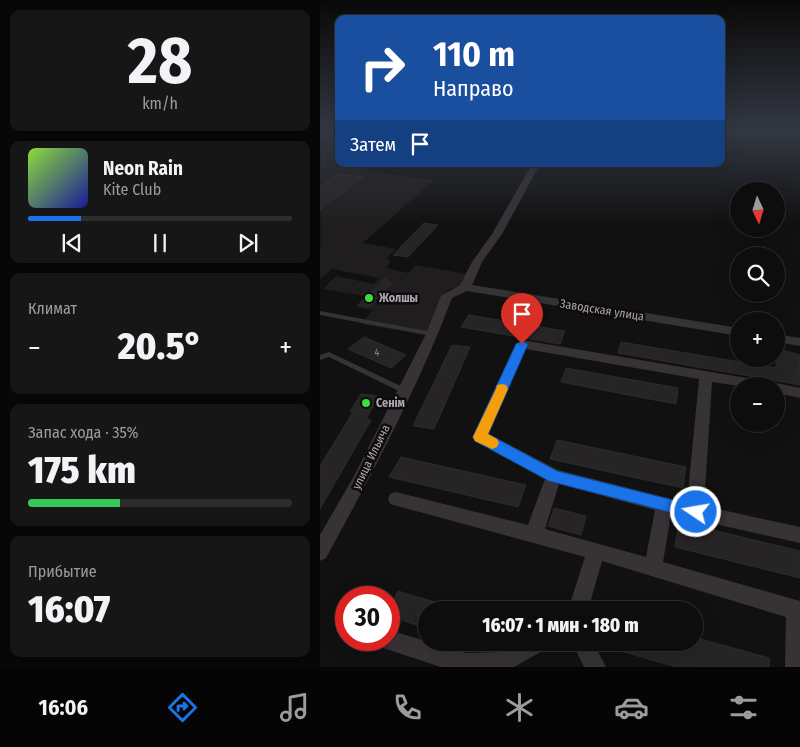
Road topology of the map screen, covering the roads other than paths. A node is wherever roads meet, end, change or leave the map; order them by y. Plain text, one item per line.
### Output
1 (534, 167) edge
2 (465, 287) junction
3 (320, 313) edge
4 (730, 331) edge
5 (432, 334) junction
6 (785, 340) edge
7 (800, 342) edge
8 (320, 358) edge
9 (706, 376) junction
10 (730, 380) edge
11 (403, 390) junction
12 (785, 390) edge
13 (800, 393) edge
14 (554, 476) junction
15 (396, 499) dead end
16 (664, 505) junction
17 (696, 512) junction
18 (534, 535) junction
19 (800, 535) edge
20 (596, 551) junction
21 (320, 552) edge
22 (654, 568) junction
23 (581, 601) edge
24 (798, 610) edge
25 (400, 644) edge
26 (524, 651) edge
27 (586, 651) edge
28 (502, 664) edge
29 (594, 667) edge
30 (796, 667) edge

1 - 2 street
2 - 4 street, Заводская улица
2 - 5 street, улица Ильича
3 - 5 lane
5 - 11 street, улица Ильича
6 - 7 street
8 - 11 lane
9 - 10 street
9 - 14 street
9 - 17 street
11 - 21 street, улица Ильича
12 - 13 street
14 - 16 street
14 - 18 street
15 - 18 street
16 - 17 street
16 - 22 street
17 - 19 street
18 - 20 street
20 - 22 street
20 - 23 street
22 - 24 street
24 - 30 street
25 - 28 street
26 - 28 street
27 - 29 street

